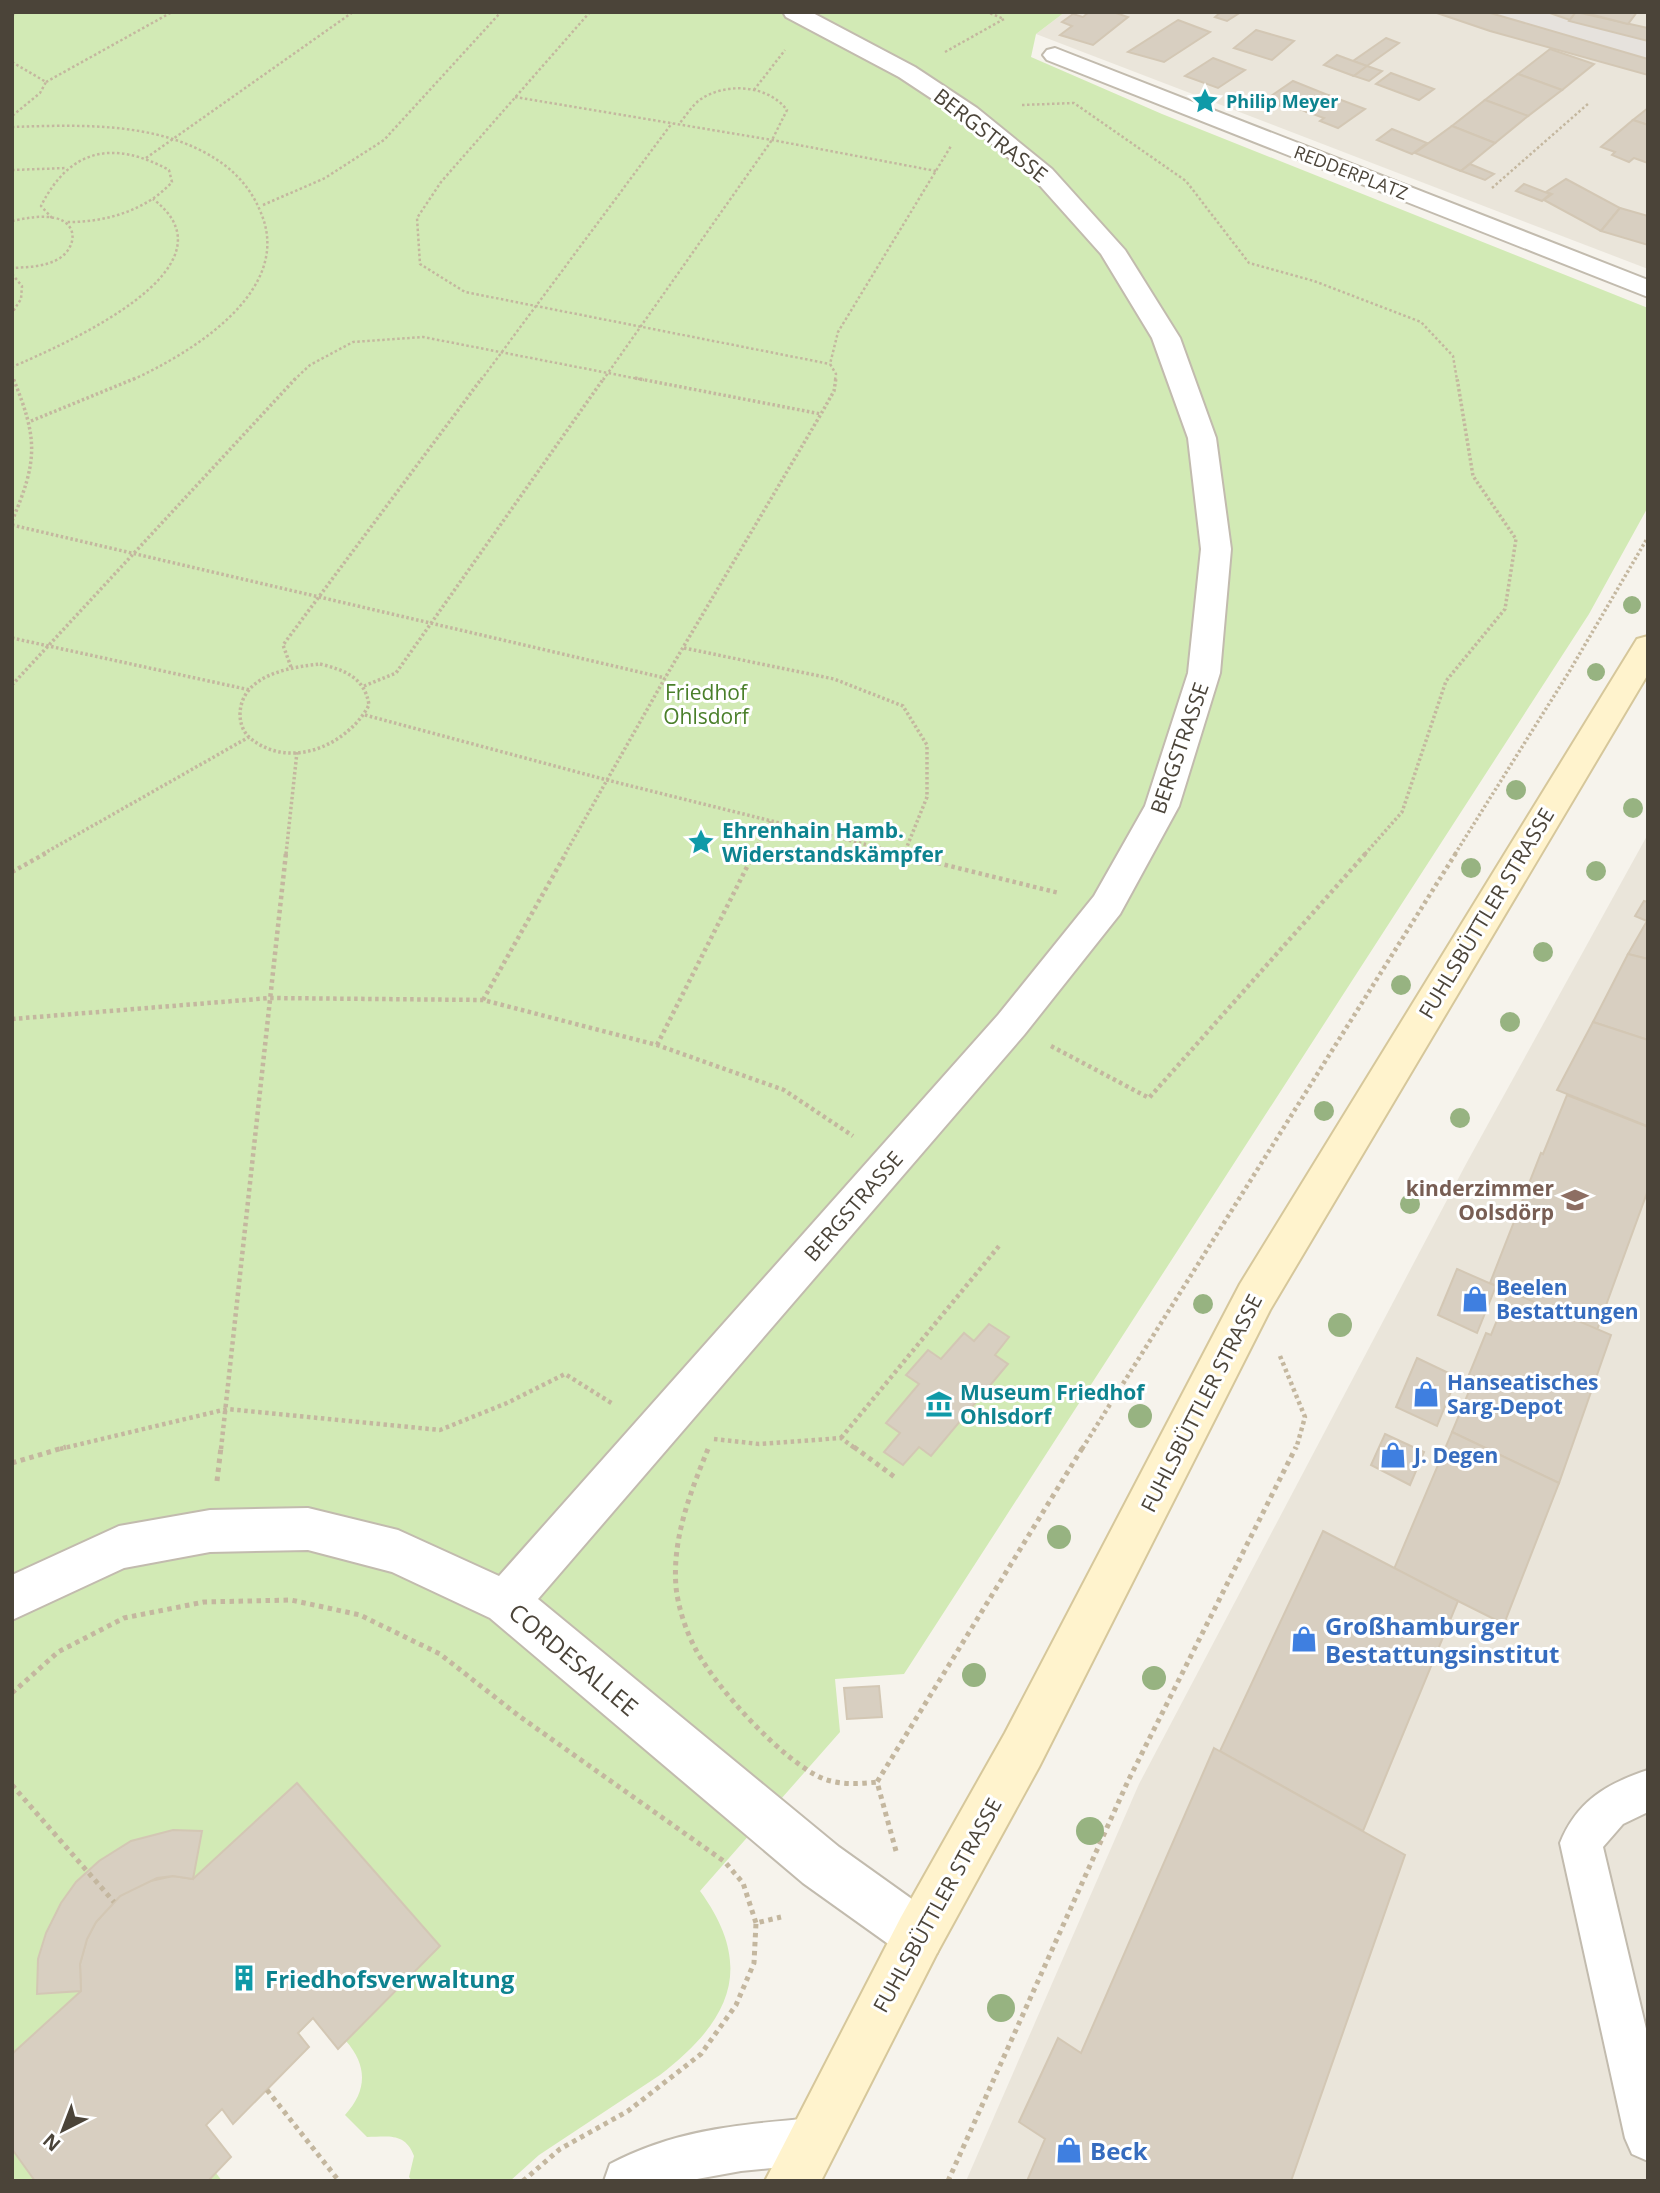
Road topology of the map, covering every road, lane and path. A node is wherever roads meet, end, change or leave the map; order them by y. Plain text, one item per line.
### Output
1 (18, 12) edge
2 (172, 12) edge
3 (353, 12) edge
4 (501, 12) edge
5 (590, 12) edge
6 (987, 12) edge
7 (12, 15) edge
8 (802, 16) edge
9 (1055, 55) dead end
10 (12, 62) edge
11 (907, 72) junction
12 (46, 82) junction
13 (754, 90) junction
14 (515, 97) junction
15 (1589, 103) dead end
16 (1013, 105) dead end
17 (970, 113) junction
18 (12, 116) edge
19 (671, 123) junction
20 (679, 124) junction
21 (12, 127) edge
22 (172, 140) junction
23 (772, 140) junction
24 (145, 159) junction
25 (67, 168) junction
26 (12, 170) edge
27 (936, 171) junction
28 (153, 199) junction
29 (263, 205) junction
30 (1462, 214) junction
31 (52, 218) junction
32 (12, 221) edge
33 (65, 222) junction
34 (12, 268) edge
35 (12, 274) edge
36 (1648, 289) edge
37 (534, 306) junction
38 (12, 313) edge
39 (638, 327) junction
40 (503, 351) junction
41 (830, 364) junction
42 (12, 368) edge
43 (610, 372) junction
44 (12, 375) edge
45 (821, 414) junction
46 (31, 421) junction
47 (12, 523) edge
48 (1648, 537) edge
49 (132, 553) junction
50 (317, 596) junction
51 (432, 622) junction
52 (12, 638) edge
53 (46, 646) junction
54 (1648, 647) edge
55 (684, 648) junction
56 (291, 667) junction
57 (664, 678) junction
58 (12, 685) edge
59 (364, 686) junction
60 (250, 690) junction
61 (365, 715) junction
62 (249, 737) junction
63 (297, 752) junction
64 (607, 780) junction
65 (770, 820) junction
66 (905, 854) junction
67 (12, 872) edge
68 (1107, 905) junction
69 (270, 998) junction
70 (483, 1000) junction
71 (12, 1019) edge
72 (1047, 1044) dead end
73 (657, 1045) junction
74 (891, 1162) junction
75 (999, 1246) dead end
76 (226, 1409) junction
77 (1305, 1417) dead end
78 (655, 1431) junction
79 (841, 1438) junction
80 (712, 1439) junction
81 (12, 1463) edge
82 (896, 1478) dead end
83 (210, 1531) junction
84 (12, 1598) edge
85 (506, 1602) junction
86 (12, 1693) edge
87 (12, 1785) edge
88 (1648, 1791) edge
89 (114, 1902) dead end
90 (782, 1917) dead end
91 (756, 1923) junction
92 (919, 1935) junction
93 (267, 2090) dead end
94 (1648, 2138) edge
95 (802, 2161) edge
96 (339, 2181) edge
97 (523, 2181) edge
98 (628, 2181) edge
99 (948, 2181) edge

1 - 7 path
2 - 12 path
3 - 22 path
4 - 29 path
5 - 14 path
6 - 11 path
8 - 11 street, BERGSTRASSE
8 - 13 path
9 - 30 street, REDDERPLATZ
10 - 12 path
11 - 17 street, BERGSTRASSE
12 - 18 path
13 - 20 path
13 - 23 path
14 - 19 path
14 - 37 path
15 - 30 path
16 - 72 path
17 - 27 path
17 - 68 street, BERGSTRASSE
19 - 20 path
19 - 37 path
20 - 23 path
21 - 22 path
22 - 24 path
22 - 29 path
23 - 27 path
23 - 39 path
24 - 25 path
24 - 28 path
25 - 26 path
25 - 31 path
27 - 41 path
28 - 33 path
28 - 42 path
29 - 46 path
30 - 36 street, REDDERPLATZ
31 - 32 path
31 - 33 path
33 - 34 path
35 - 38 path
37 - 39 path
37 - 40 path
39 - 41 path
39 - 43 path
40 - 43 path
40 - 49 path
40 - 50 path
41 - 45 path
43 - 45 path
43 - 51 path
44 - 46 path
45 - 55 path
46 - 47 path
47 - 49 path
48 - 80 path
49 - 50 path
49 - 53 path
50 - 51 path
50 - 56 path
51 - 57 path
51 - 59 path
52 - 53 path
53 - 58 path
53 - 60 path
54 - 92 main road, FUHLSBÜTTLER STRASSE
55 - 57 path
55 - 66 path
56 - 59 path
56 - 60 path
57 - 64 path
59 - 61 path
60 - 62 path
61 - 63 path
61 - 64 path
62 - 63 path
62 - 67 path
63 - 69 path
64 - 65 path
64 - 70 path
65 - 66 path
65 - 73 path
66 - 68 path
68 - 74 street, BERGSTRASSE
69 - 70 path
69 - 71 path
69 - 76 path
70 - 73 path
73 - 74 path
74 - 78 street, BERGSTRASSE
75 - 79 path
76 - 78 path
76 - 81 path
76 - 83 path
77 - 99 path
78 - 80 path
78 - 85 street, BERGSTRASSE
79 - 80 path
79 - 82 path
83 - 84 street, CORDESALLEE
83 - 85 street, CORDESALLEE
85 - 92 street, CORDESALLEE
86 - 91 path
87 - 89 path
88 - 94 lane
90 - 91 path
91 - 97 path
92 - 95 main road, FUHLSBÜTTLER STRASSE
93 - 96 path
95 - 98 lane

